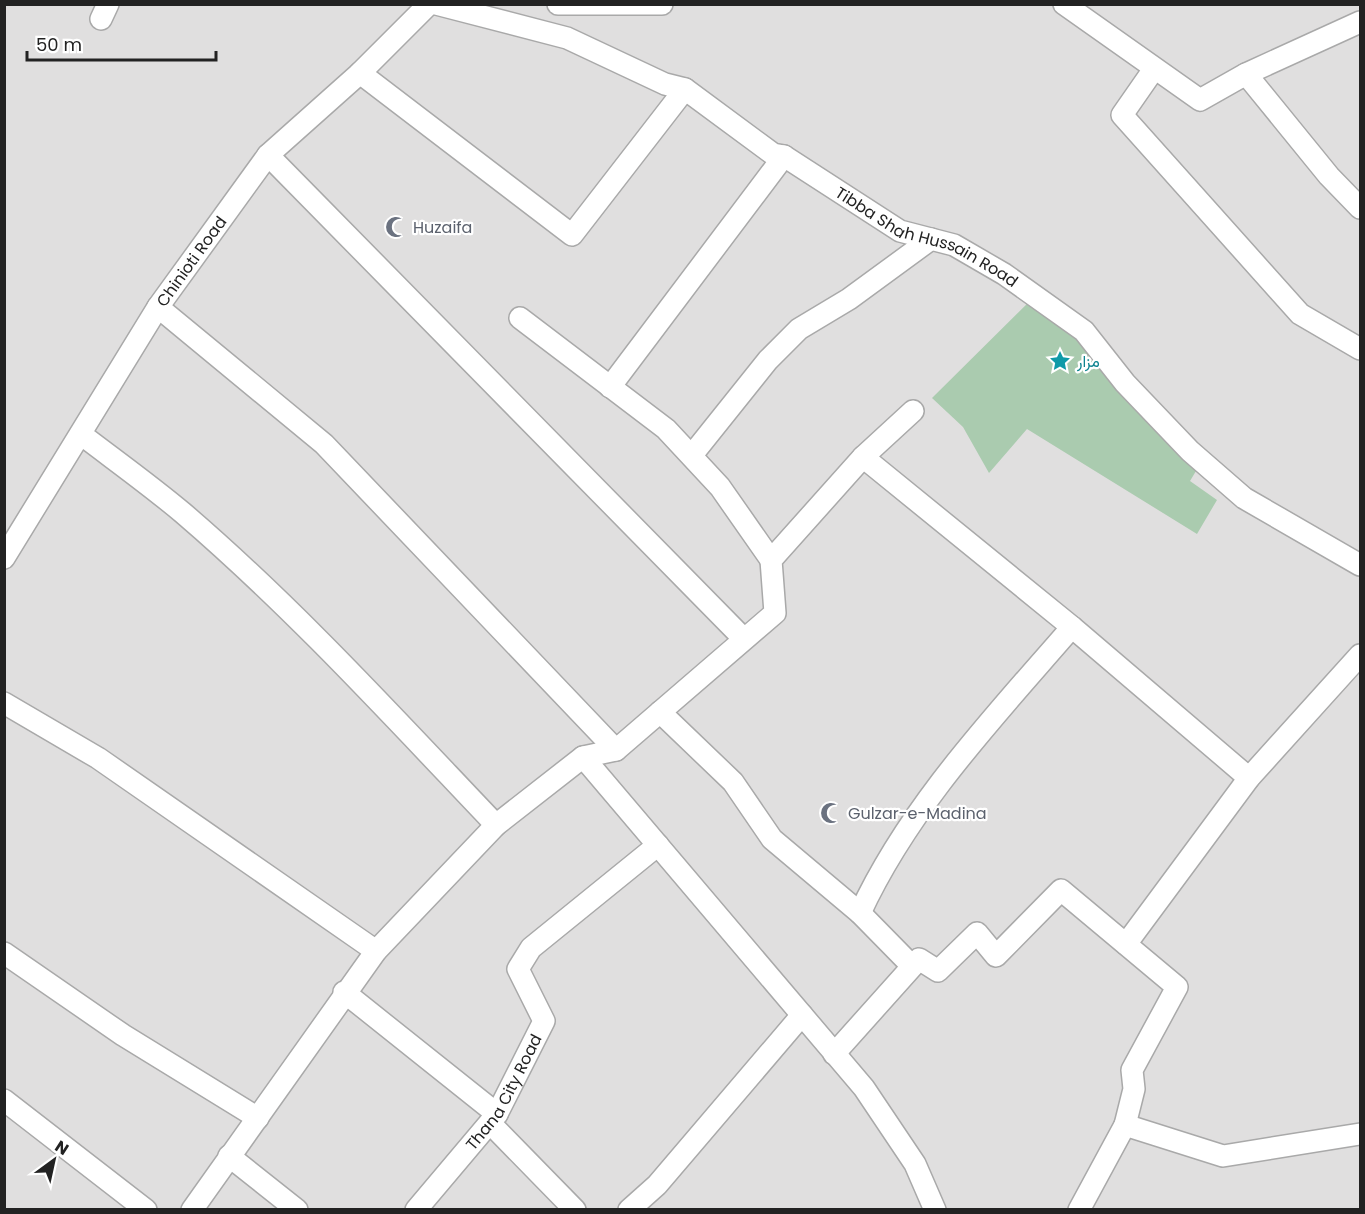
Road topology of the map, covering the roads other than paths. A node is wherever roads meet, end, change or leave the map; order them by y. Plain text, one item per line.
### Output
1 (429, 4) edge
2 (436, 4) edge
3 (558, 4) edge
4 (662, 4) edge
5 (1064, 4) edge
6 (640, 5) edge
7 (1360, 22) edge
8 (1154, 69) junction
9 (360, 73) junction
10 (1246, 74) junction
11 (684, 89) junction
12 (268, 155) junction
13 (784, 156) junction
14 (1360, 208) edge
15 (931, 239) junction
16 (158, 307) junction
17 (520, 318) dead end
18 (1360, 349) edge
19 (610, 387) junction
20 (913, 411) dead end
21 (82, 435) junction
22 (692, 455) junction
23 (863, 457) junction
24 (4, 558) edge
25 (771, 560) junction
26 (1360, 566) edge
27 (1072, 627) junction
28 (743, 638) junction
29 (1360, 655) edge
30 (4, 703) edge
31 (660, 712) junction
32 (616, 750) junction
33 (583, 757) junction
34 (1249, 778) junction
35 (496, 825) junction
36 (658, 845) junction
37 (860, 913) junction
38 (1126, 944) junction
39 (376, 951) junction
40 (4, 953) edge
41 (912, 966) junction
42 (344, 992) junction
43 (802, 1015) junction
44 (834, 1054) junction
45 (4, 1100) edge
46 (258, 1118) junction
47 (493, 1119) junction
48 (1125, 1125) junction
49 (1360, 1134) edge
50 (229, 1156) junction
51 (146, 1209) edge
52 (192, 1209) edge
53 (297, 1209) edge
54 (416, 1209) edge
55 (575, 1209) edge
56 (629, 1209) edge
57 (935, 1209) edge
58 (1079, 1209) edge

1 - 9 street, Chinioti Road
2 - 11 street, Tibba Shah Hussain Road
3 - 6 street
4 - 6 street
5 - 8 street
7 - 10 street
8 - 10 street
8 - 18 street
9 - 11 street
9 - 12 street, Chinioti Road
10 - 14 street
11 - 13 street, Tibba Shah Hussain Road
12 - 16 street, Chinioti Road
12 - 28 street
13 - 15 street, Tibba Shah Hussain Road
13 - 19 street
15 - 22 street
15 - 26 street, Tibba Shah Hussain Road
16 - 21 street, Chinioti Road
16 - 32 street
17 - 19 street
19 - 22 street
20 - 23 street
21 - 24 street, Chinioti Road
21 - 35 street
22 - 25 street
23 - 25 street
23 - 27 street
25 - 28 street
27 - 34 street
27 - 37 street
28 - 31 street
29 - 34 street
30 - 39 street
31 - 32 street
31 - 37 street
32 - 33 street
33 - 35 street
33 - 36 street
34 - 38 street
35 - 39 street
36 - 43 street
36 - 47 street, Thana City Road
37 - 41 street
38 - 41 street
38 - 48 street
39 - 42 street
40 - 46 street
41 - 44 street
42 - 46 street
42 - 47 street
43 - 44 street
43 - 56 street
44 - 57 street
45 - 51 street
46 - 50 street
47 - 54 street, Thana City Road
47 - 55 street
48 - 49 street
48 - 58 street
50 - 52 street
50 - 53 street

